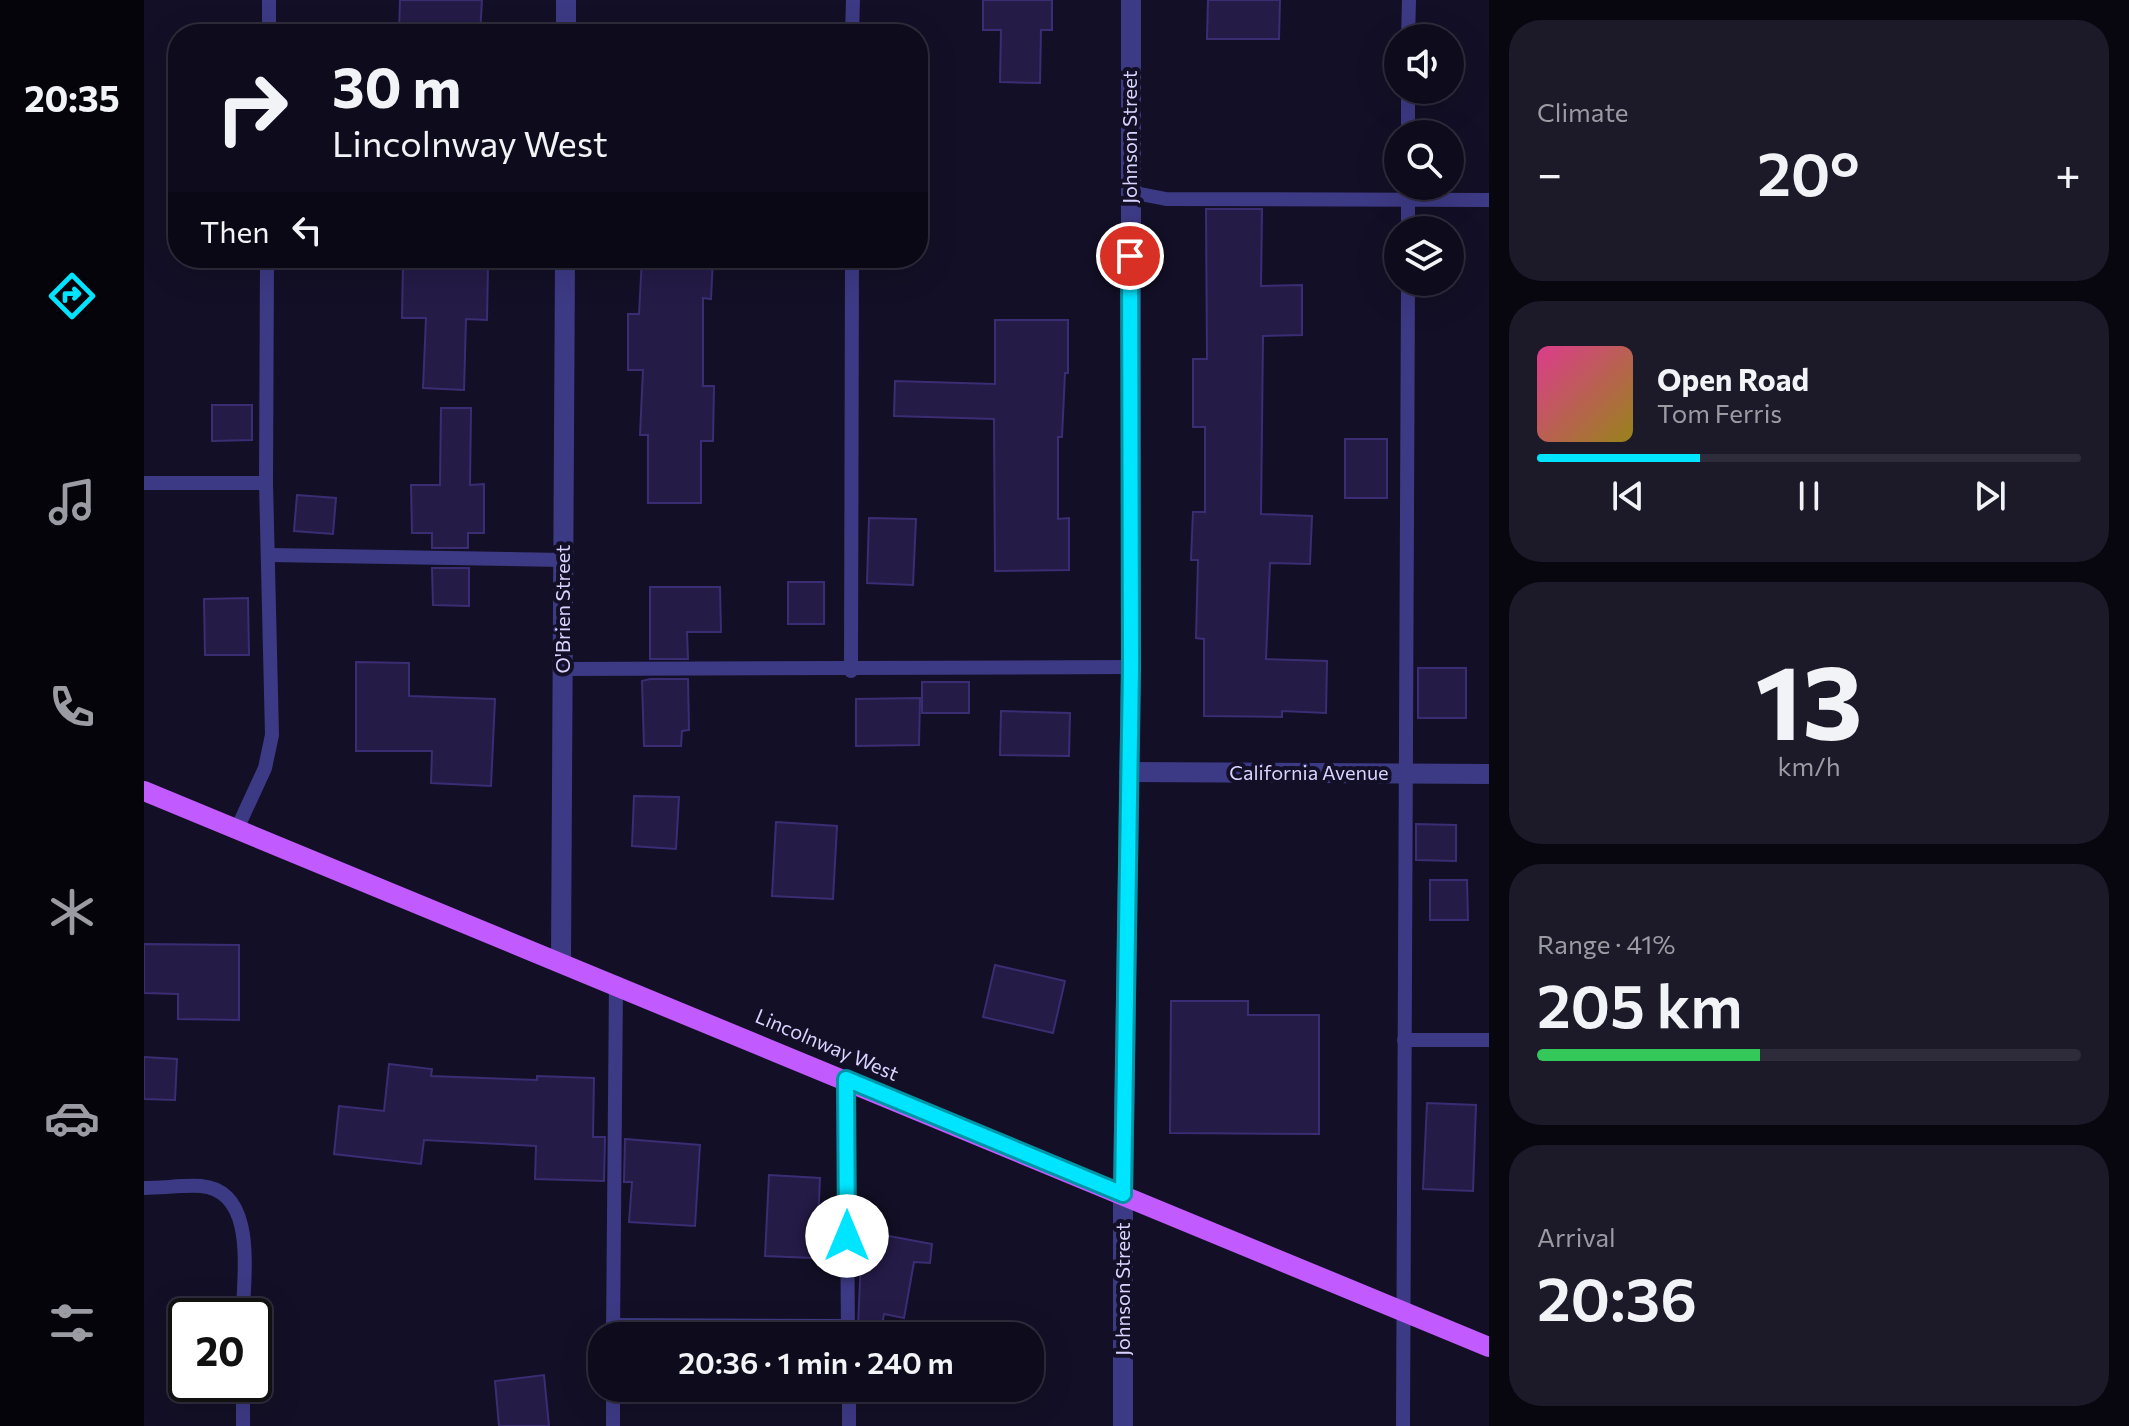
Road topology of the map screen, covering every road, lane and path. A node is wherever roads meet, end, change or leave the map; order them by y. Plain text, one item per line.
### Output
1 (269, 0) edge
2 (566, 0) edge
3 (853, 0) edge
4 (1131, 0) edge
5 (1409, 0) edge
6 (269, 24) edge
7 (566, 24) edge
8 (852, 24) edge
9 (1408, 24) edge
10 (1130, 192) junction
11 (1384, 194) edge
12 (1464, 198) edge
13 (1489, 200) edge
14 (267, 268) edge
15 (565, 268) edge
16 (852, 268) edge
17 (1408, 296) edge
18 (144, 483) edge
19 (266, 483) junction
20 (269, 555) junction
21 (563, 560) junction
22 (1131, 667) junction
23 (563, 669) junction
24 (851, 671) junction
25 (1129, 772) junction
26 (1403, 773) junction
27 (1489, 774) edge
28 (144, 791) edge
29 (236, 831) junction
30 (561, 961) junction
31 (616, 983) junction
32 (1404, 1040) junction
33 (1489, 1040) edge
34 (846, 1079) junction
35 (144, 1188) edge
36 (1123, 1194) junction
37 (243, 1298) edge
38 (1402, 1311) junction
39 (613, 1322) edge
40 (848, 1322) edge
41 (1489, 1347) edge
42 (243, 1402) edge
43 (613, 1402) edge
44 (849, 1402) edge
45 (243, 1426) edge
46 (613, 1426) edge
47 (849, 1426) edge
48 (1123, 1426) edge
49 (1403, 1426) edge

1 - 6 lane
2 - 7 street
3 - 8 lane
4 - 10 street, Johnson Street
5 - 9 lane
10 - 11 lane
10 - 22 street, Johnson Street
12 - 13 lane
14 - 19 lane
15 - 21 street, O'Brien Street
16 - 24 lane
17 - 26 lane
18 - 19 lane
19 - 20 lane
20 - 21 lane
20 - 29 lane
21 - 23 street, O'Brien Street
22 - 24 lane
22 - 25 street, Johnson Street
23 - 24 lane
23 - 30 street, O'Brien Street
25 - 26 street, California Avenue
25 - 36 street, Johnson Street
26 - 27 street, California Avenue
26 - 32 lane
28 - 29 main road, Lincolnway West
29 - 30 main road, Lincolnway West
30 - 31 main road, Lincolnway West
31 - 34 main road, Lincolnway West
31 - 39 lane
32 - 33 lane
32 - 38 lane
34 - 36 main road, Lincolnway West
34 - 40 lane
35 - 37 lane
36 - 38 main road, Lincolnway West
36 - 48 street, Johnson Street
38 - 41 main road, Lincolnway West
38 - 49 lane
42 - 45 lane
43 - 46 lane
44 - 47 lane

